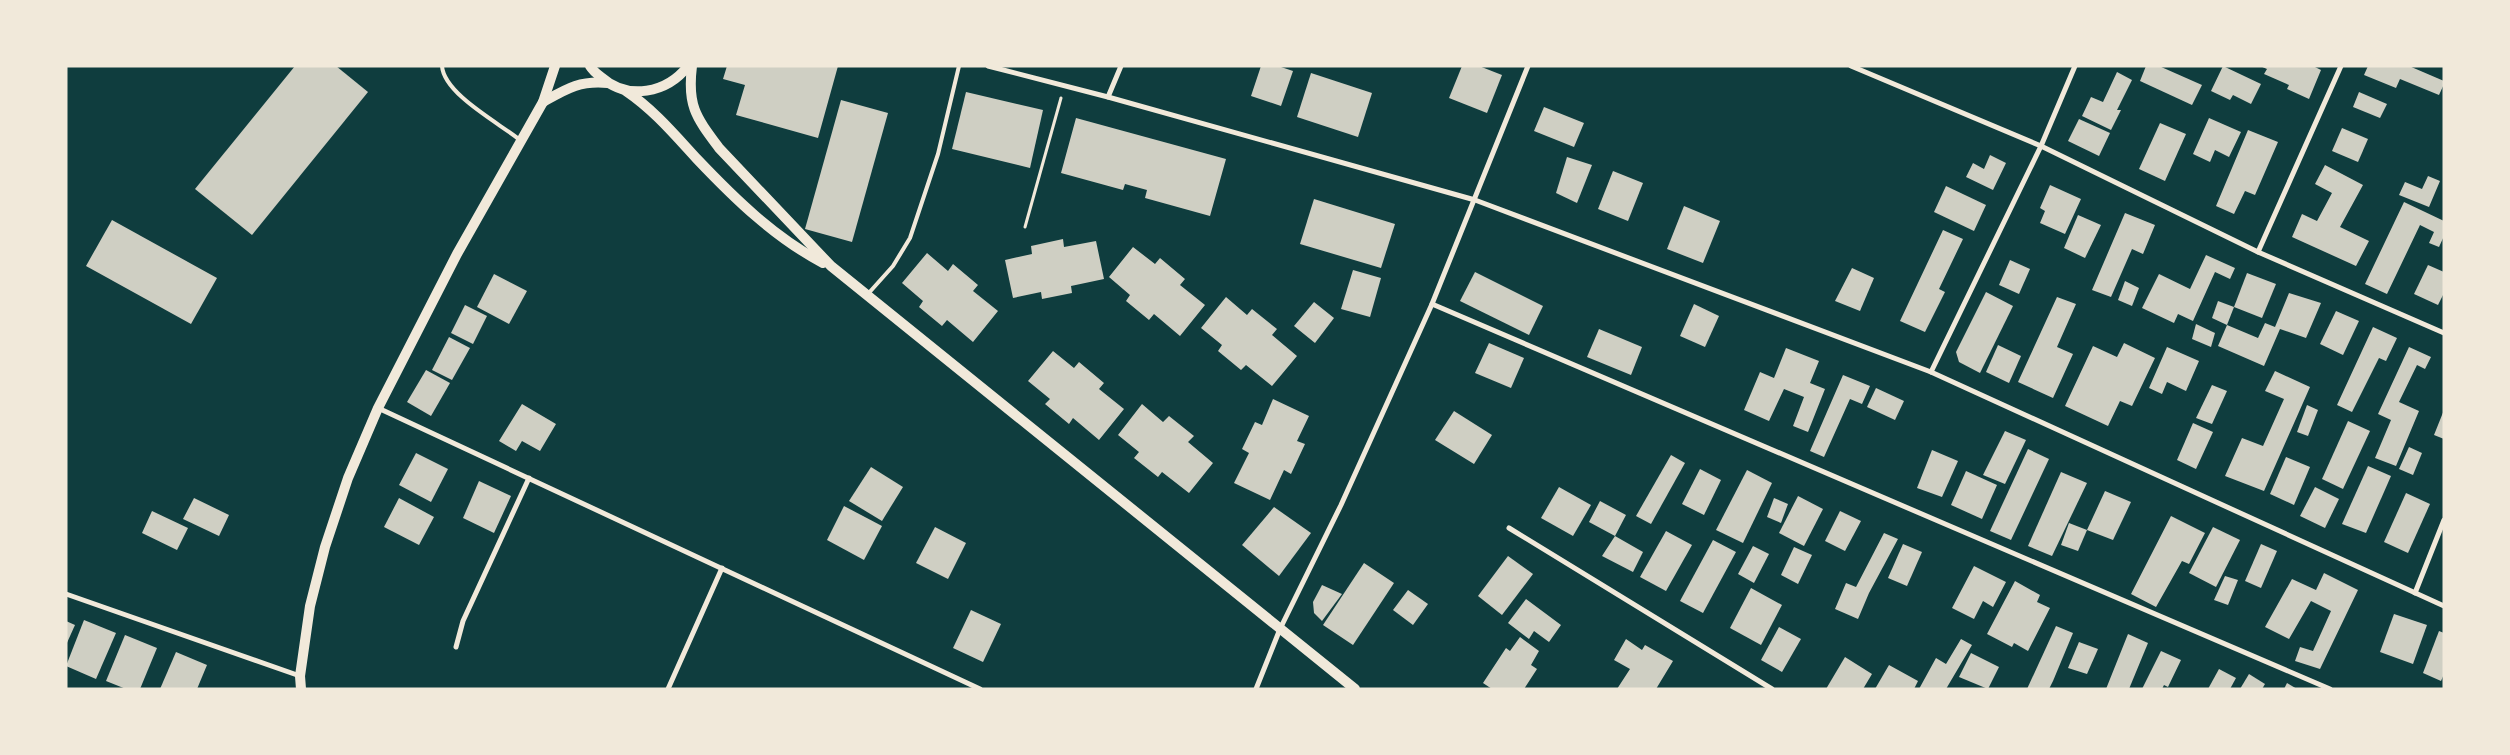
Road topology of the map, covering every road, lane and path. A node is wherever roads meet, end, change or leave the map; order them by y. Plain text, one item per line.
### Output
1 (442, 66) edge
2 (546, 66) edge
3 (555, 66) edge
4 (688, 66) edge
5 (692, 66) edge
6 (959, 66) edge
7 (988, 66) edge
8 (1121, 66) edge
9 (1528, 66) edge
10 (1851, 66) edge
11 (2075, 66) edge
12 (2341, 66) edge
13 (590, 67) edge
14 (550, 76) junction
15 (608, 83) junction
16 (1064, 87) junction
17 (626, 90) junction
18 (1108, 97) junction
19 (543, 102) junction
20 (520, 140) junction
21 (2041, 146) junction
22 (1475, 200) junction
23 (1025, 227) dead end
24 (2258, 252) junction
25 (830, 266) junction
26 (866, 295) junction
27 (1432, 304) junction
28 (2444, 333) edge
29 (1930, 372) junction
30 (378, 408) junction
31 (529, 478) junction
32 (2444, 520) edge
33 (1509, 528) dead end
34 (722, 568) junction
35 (2415, 592) junction
36 (66, 594) edge
37 (2444, 606) edge
38 (1280, 629) junction
39 (456, 647) dead end
40 (300, 676) junction
41 (301, 689) edge
42 (668, 689) edge
43 (980, 689) edge
44 (1256, 689) edge
45 (1355, 689) edge
46 (1772, 689) edge
47 (2330, 689) edge

1 - 20 lane
2 - 14 main road
3 - 14 main road
4 - 17 main road
5 - 25 main road
6 - 26 lane
7 - 16 street
8 - 18 street
9 - 22 street
10 - 21 street
11 - 21 street
12 - 24 street
13 - 15 main road
14 - 19 main road
15 - 17 main road
15 - 19 main road
16 - 18 street
16 - 23 path
17 - 25 main road
18 - 22 street
19 - 20 main road
20 - 30 main road
21 - 24 street
21 - 29 street
22 - 27 street
22 - 29 street
24 - 28 street
25 - 26 main road
26 - 38 main road
27 - 38 street
27 - 47 street
29 - 35 street
30 - 31 street
30 - 40 main road
31 - 34 street
31 - 39 street
32 - 35 street
33 - 46 street
34 - 42 street
34 - 43 street
35 - 37 street
36 - 40 street
38 - 44 street
38 - 45 main road
40 - 41 main road

